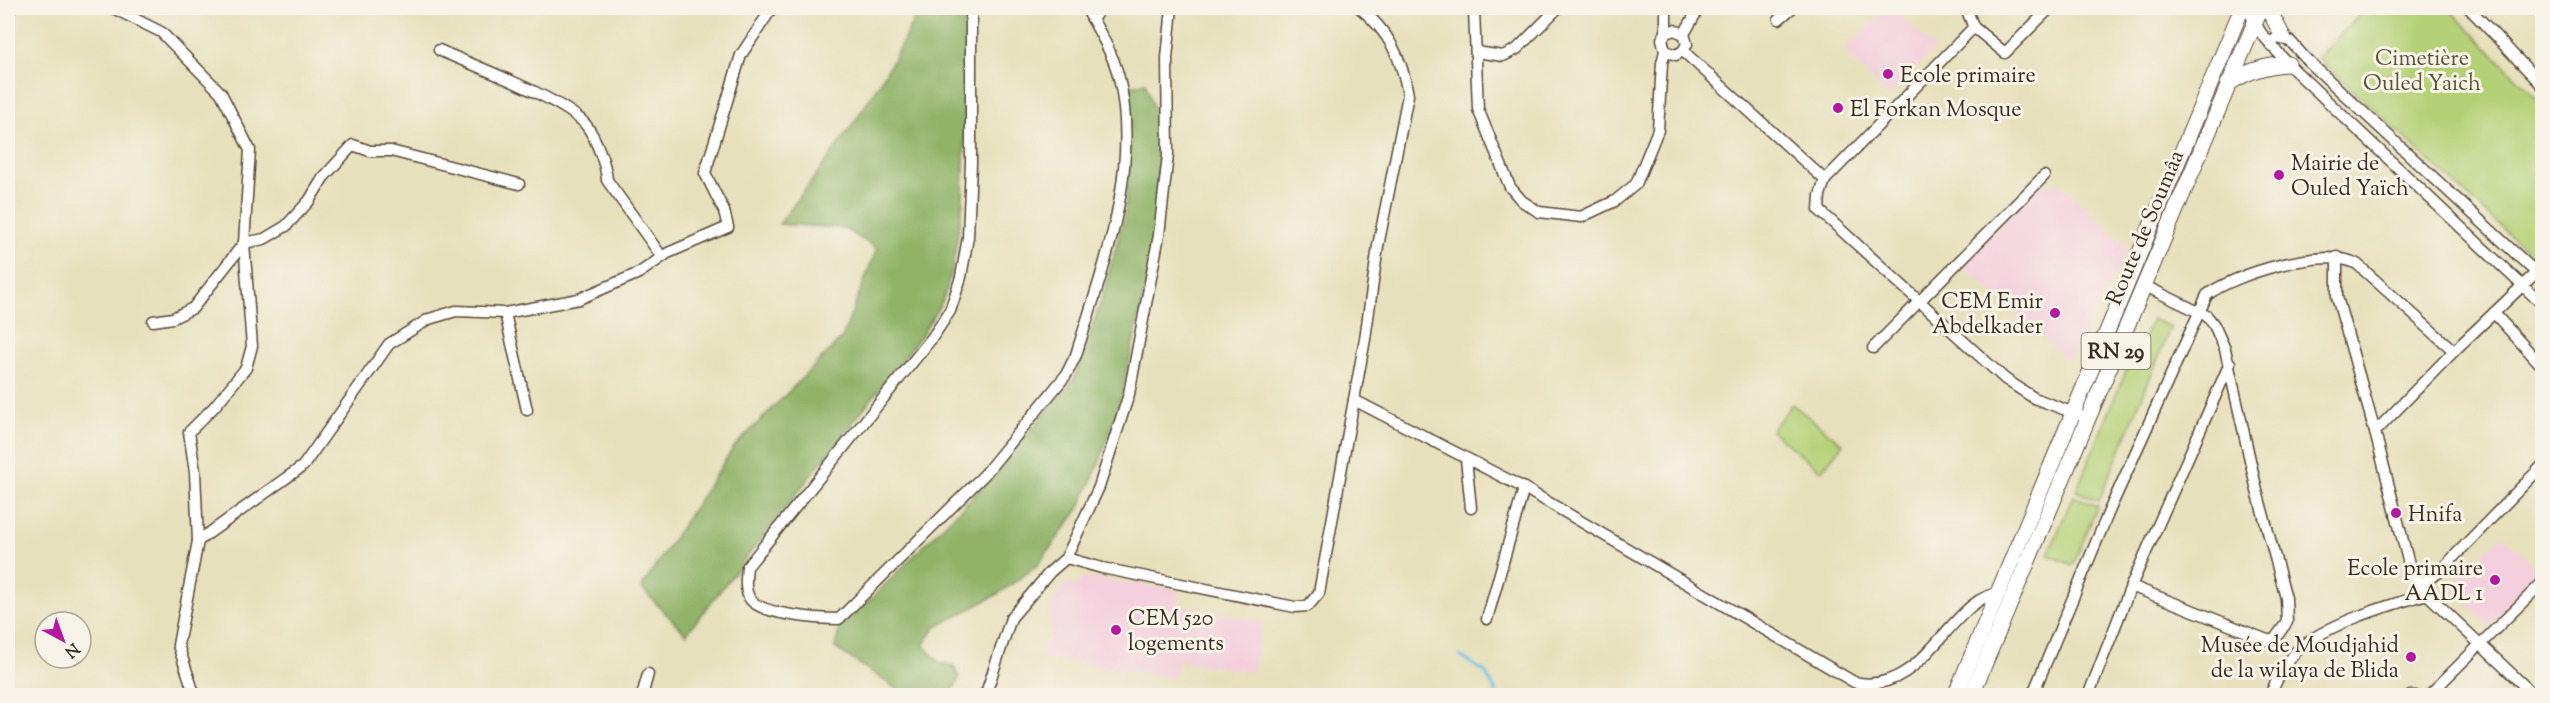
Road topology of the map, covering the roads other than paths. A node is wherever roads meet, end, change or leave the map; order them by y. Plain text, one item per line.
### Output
1 (113, 8) edge
2 (772, 8) edge
3 (971, 8) edge
4 (1086, 8) edge
5 (1101, 8) edge
6 (1172, 8) edge
7 (1360, 8) edge
8 (1472, 8) edge
9 (1558, 8) edge
10 (1666, 8) edge
11 (1699, 8) edge
12 (1792, 8) edge
13 (1966, 8) edge
14 (2050, 8) edge
15 (2242, 8) edge
16 (2247, 8) edge
17 (2261, 8) edge
18 (2268, 8) edge
19 (2469, 8) edge
20 (1092, 19) junction
21 (1779, 20) dead end
22 (2254, 24) junction
23 (1974, 28) junction
24 (1666, 33) junction
25 (1684, 34) junction
26 (2277, 42) junction
27 (440, 50) dead end
28 (1665, 51) junction
29 (1683, 51) junction
30 (1476, 52) junction
31 (2288, 64) junction
32 (2228, 84) junction
33 (2542, 85) edge
34 (2044, 176) dead end
35 (1825, 180) junction
36 (519, 184) dead end
37 (244, 243) junction
38 (662, 257) junction
39 (2337, 257) junction
40 (2541, 272) edge
41 (2143, 285) junction
42 (2523, 286) junction
43 (1918, 301) junction
44 (2542, 304) edge
45 (2200, 310) junction
46 (505, 313) junction
47 (2494, 313) junction
48 (153, 321) dead end
49 (1873, 348) dead end
50 (2454, 351) junction
51 (2230, 363) junction
52 (2542, 366) edge
53 (1354, 400) junction
54 (527, 410) dead end
55 (2081, 415) junction
56 (2375, 432) junction
57 (1466, 459) junction
58 (2542, 466) edge
59 (1524, 488) junction
60 (1471, 508) dead end
61 (198, 540) junction
62 (1066, 558) junction
63 (2416, 580) junction
64 (2131, 586) junction
65 (2542, 586) edge
66 (2006, 594) junction
67 (2427, 594) junction
68 (1487, 619) dead end
69 (2480, 643) junction
70 (648, 674) dead end
71 (195, 696) edge
72 (642, 696) edge
73 (985, 696) edge
74 (1955, 696) edge
75 (1971, 696) edge
76 (2032, 696) edge
77 (2088, 696) edge
78 (2270, 696) edge
79 (2410, 696) edge
80 (2416, 696) edge
81 (2428, 696) edge
82 (2535, 696) edge

1 - 37 street
2 - 38 street
3 - 20 street
4 - 20 street
5 - 20 street
6 - 62 street
7 - 53 street
8 - 30 street
9 - 30 street
10 - 24 street
11 - 25 street
12 - 21 street
13 - 23 street
14 - 23 street
15 - 55 highway, Route de Soumâa / RN 29
16 - 22 street
17 - 22 highway, Route de Soumâa / RN 29
18 - 26 highway
19 - 33 street
22 - 26 street
22 - 32 highway, Route de Soumâa / RN 29
23 - 35 street
24 - 25 street
24 - 28 street
25 - 29 street
26 - 31 street
26 - 40 street
27 - 38 street
28 - 29 street
28 - 30 street
29 - 35 street
31 - 32 highway
31 - 42 street
32 - 41 highway, Route de Soumâa / RN 29
34 - 43 street
35 - 43 street
36 - 37 street
37 - 48 street
37 - 61 street
38 - 46 street
39 - 45 street
39 - 50 street
39 - 56 street
40 - 42 street
41 - 45 street
41 - 55 highway, Route de Soumâa / RN 29
42 - 44 street
42 - 47 street
43 - 49 street
43 - 55 street
45 - 51 street
45 - 76 street
46 - 54 street
46 - 61 street
47 - 50 street
47 - 52 street
50 - 56 street
51 - 64 street
51 - 64 street
53 - 57 street
53 - 62 street
55 - 66 highway, Route de Soumâa / RN 29
56 - 63 street
57 - 59 street
57 - 60 street
58 - 63 street
59 - 66 street
59 - 68 street
61 - 71 street
62 - 73 street
63 - 67 street
64 - 77 street
65 - 69 street
66 - 74 highway, Route de Soumâa / RN 29
66 - 75 highway, Route de Soumâa / RN 29
67 - 69 street
67 - 78 street
69 - 81 street
69 - 82 street
70 - 72 street
79 - 80 street

